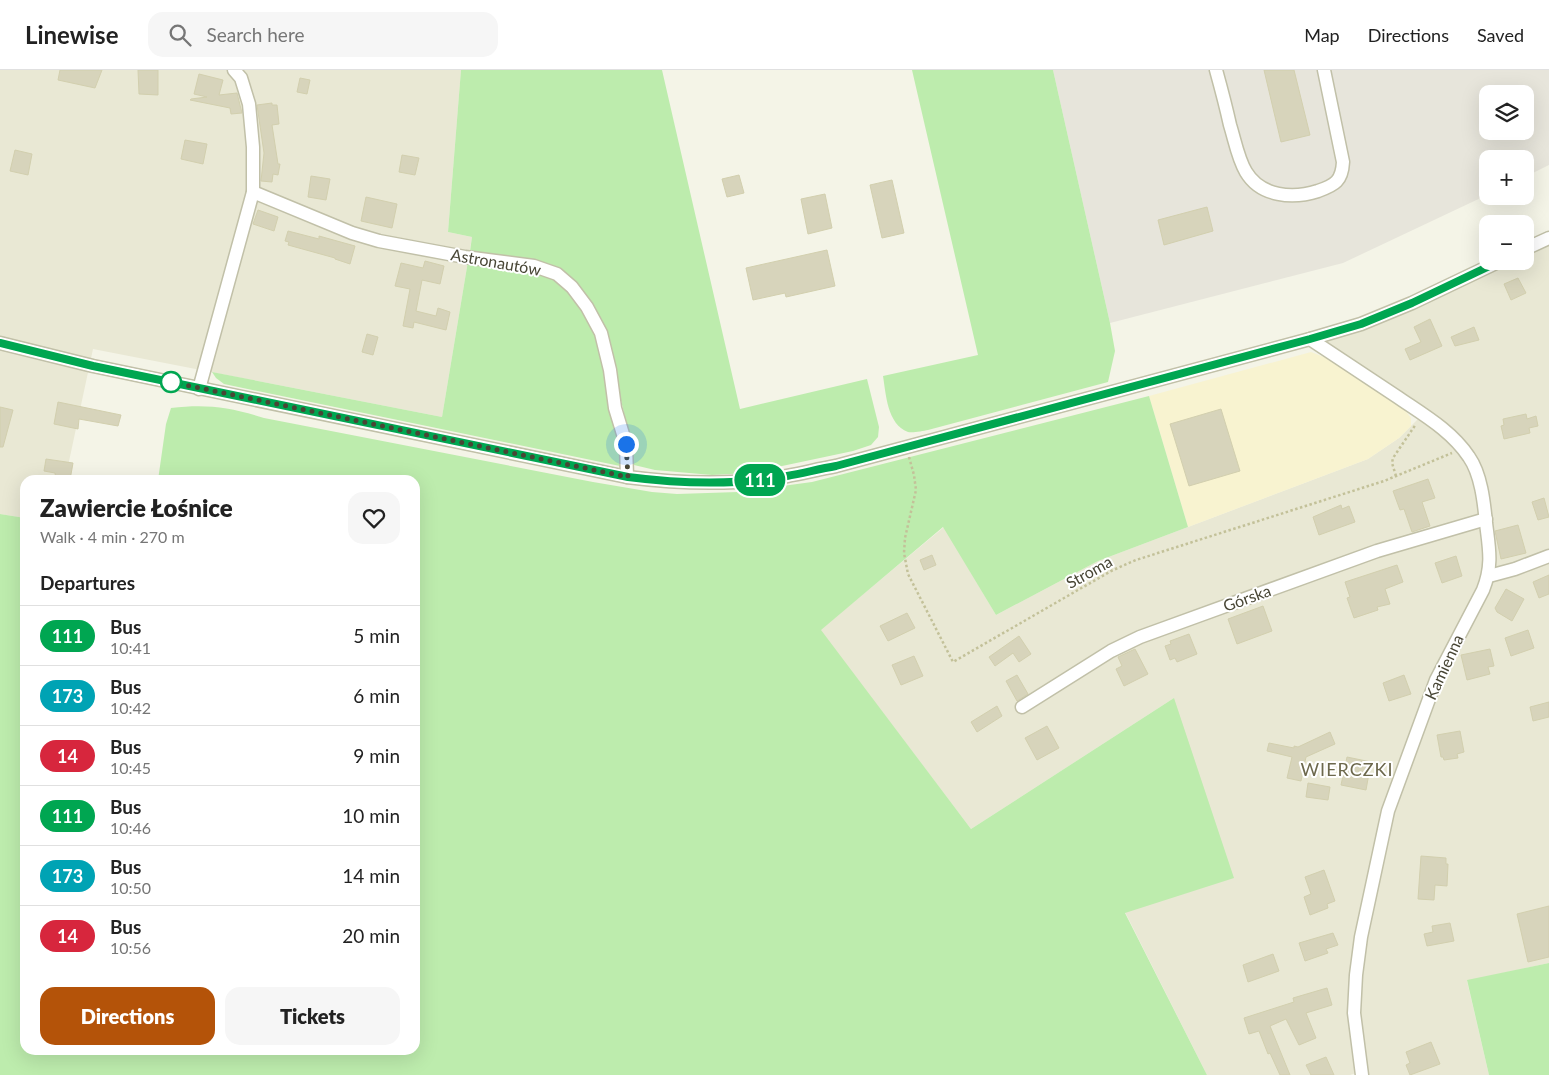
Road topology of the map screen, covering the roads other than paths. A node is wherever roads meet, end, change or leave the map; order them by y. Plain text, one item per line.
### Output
1 (234, 70) edge
2 (1216, 70) edge
3 (1324, 70) edge
4 (253, 192) junction
5 (1549, 238) edge
6 (1534, 246) edge
7 (1481, 270) edge
8 (1310, 339) junction
9 (0, 343) edge
10 (200, 388) junction
11 (628, 477) junction
12 (1486, 519) junction
13 (1549, 556) edge
14 (1489, 576) junction
15 (1022, 708) dead end
16 (1362, 1075) edge

1 - 4 street
2 - 3 street
4 - 10 street
4 - 11 street, Astronautów
5 - 6 street
7 - 8 street
8 - 11 street
8 - 12 street, Kamienna
9 - 10 street
10 - 11 street
12 - 14 street, Kamienna
12 - 15 street, Górska
13 - 14 street
14 - 16 street, Kamienna

